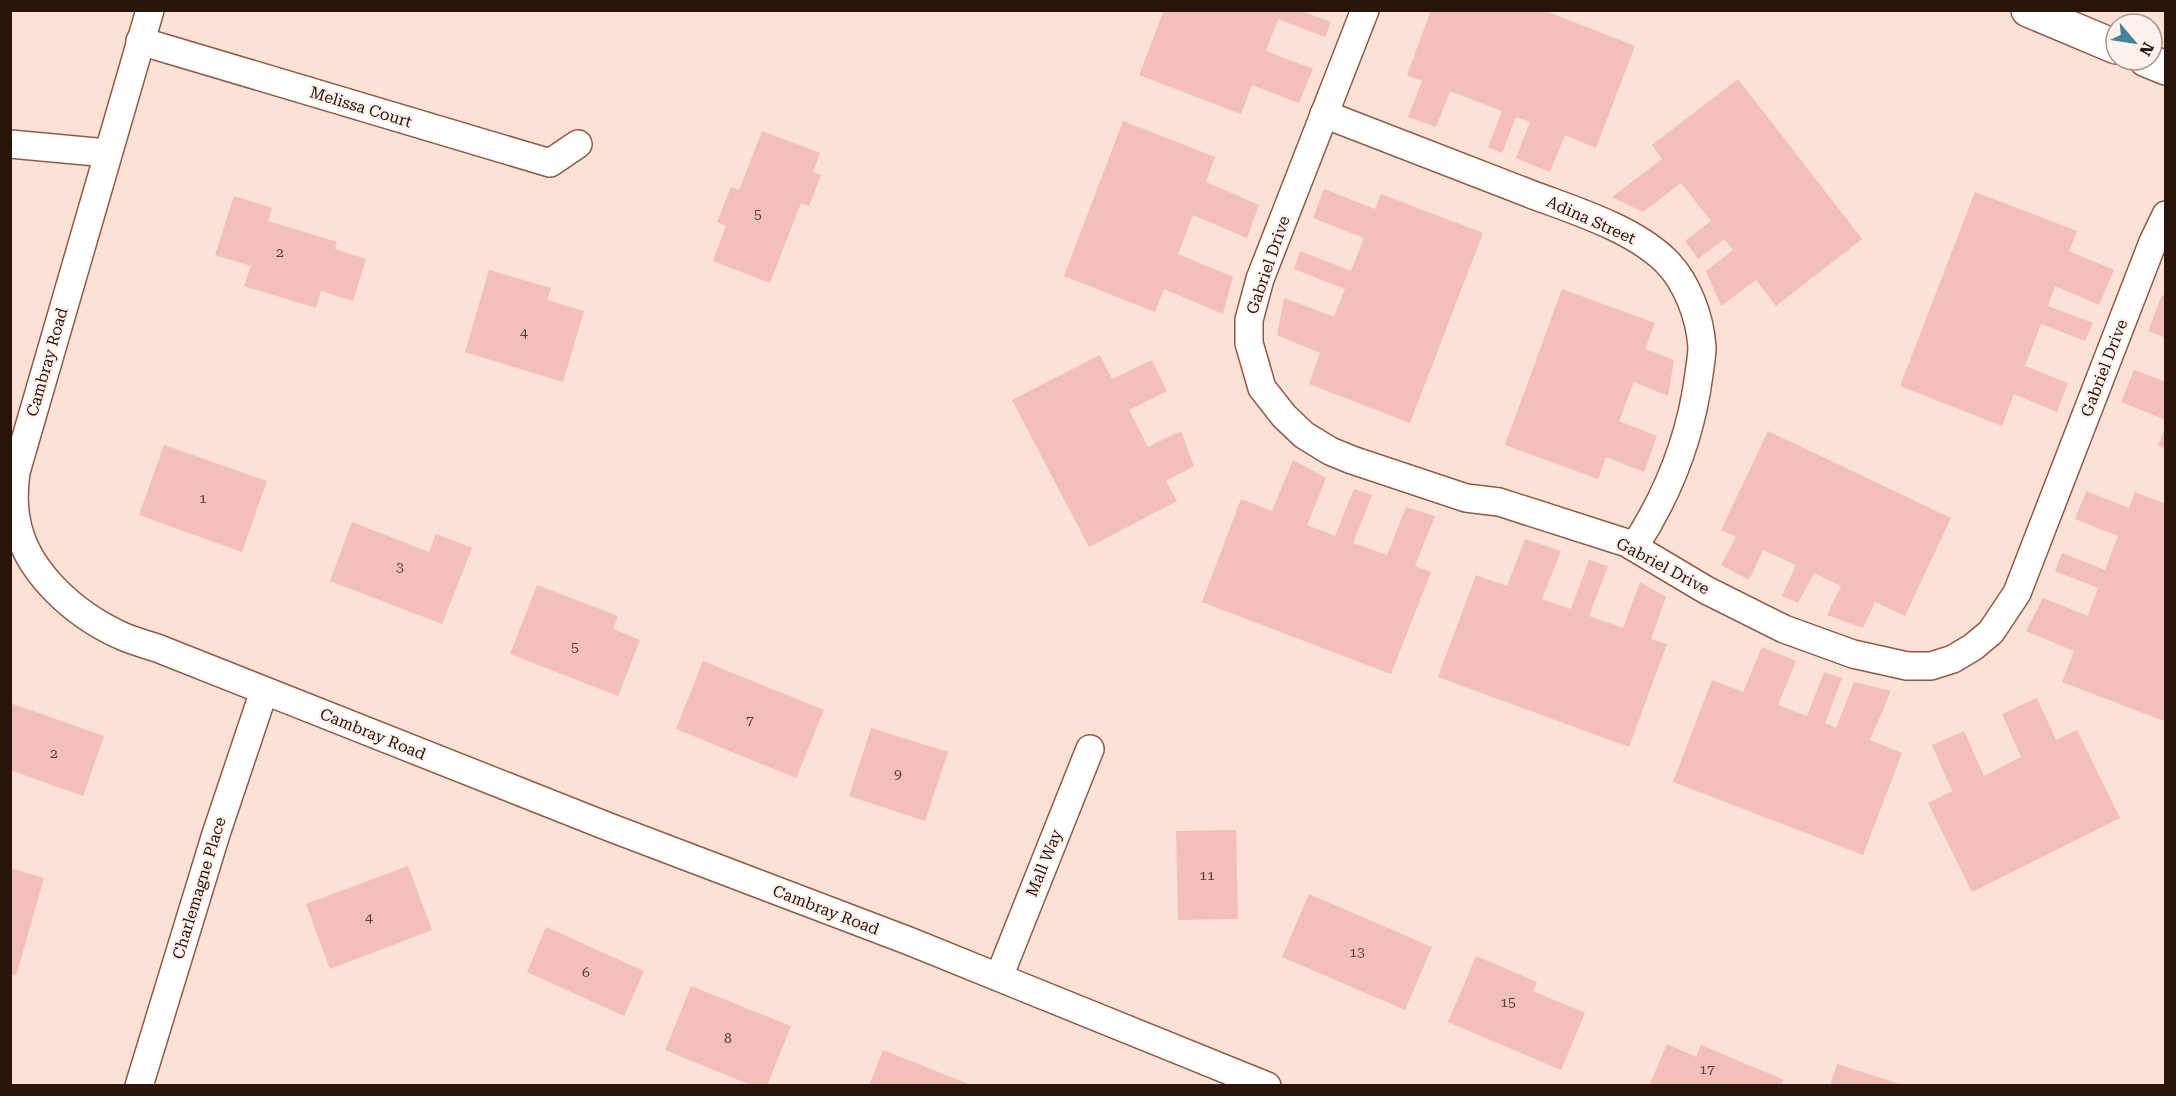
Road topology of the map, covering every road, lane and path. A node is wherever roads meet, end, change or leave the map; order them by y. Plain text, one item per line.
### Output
1 (150, 10) edge
2 (1365, 10) edge
3 (2028, 10) edge
4 (140, 41) junction
5 (2104, 42) edge
6 (1324, 114) junction
7 (10, 144) edge
8 (578, 144) dead end
9 (107, 153) junction
10 (2166, 215) edge
11 (1634, 547) junction
12 (264, 691) junction
13 (1090, 749) dead end
14 (999, 977) junction
15 (139, 1086) edge
16 (1267, 1086) edge

1 - 4 street, Cambray Road
2 - 6 street, Gabriel Drive
3 - 5 main road
4 - 8 street, Melissa Court
4 - 9 street, Cambray Road
6 - 11 street, Adina Street
6 - 11 street, Gabriel Drive
7 - 9 street
9 - 12 street, Cambray Road
10 - 11 street, Gabriel Drive
12 - 14 street, Cambray Road
12 - 15 street, Charlemagne Place
13 - 14 street, Mall Way
14 - 16 street, Cambray Road

